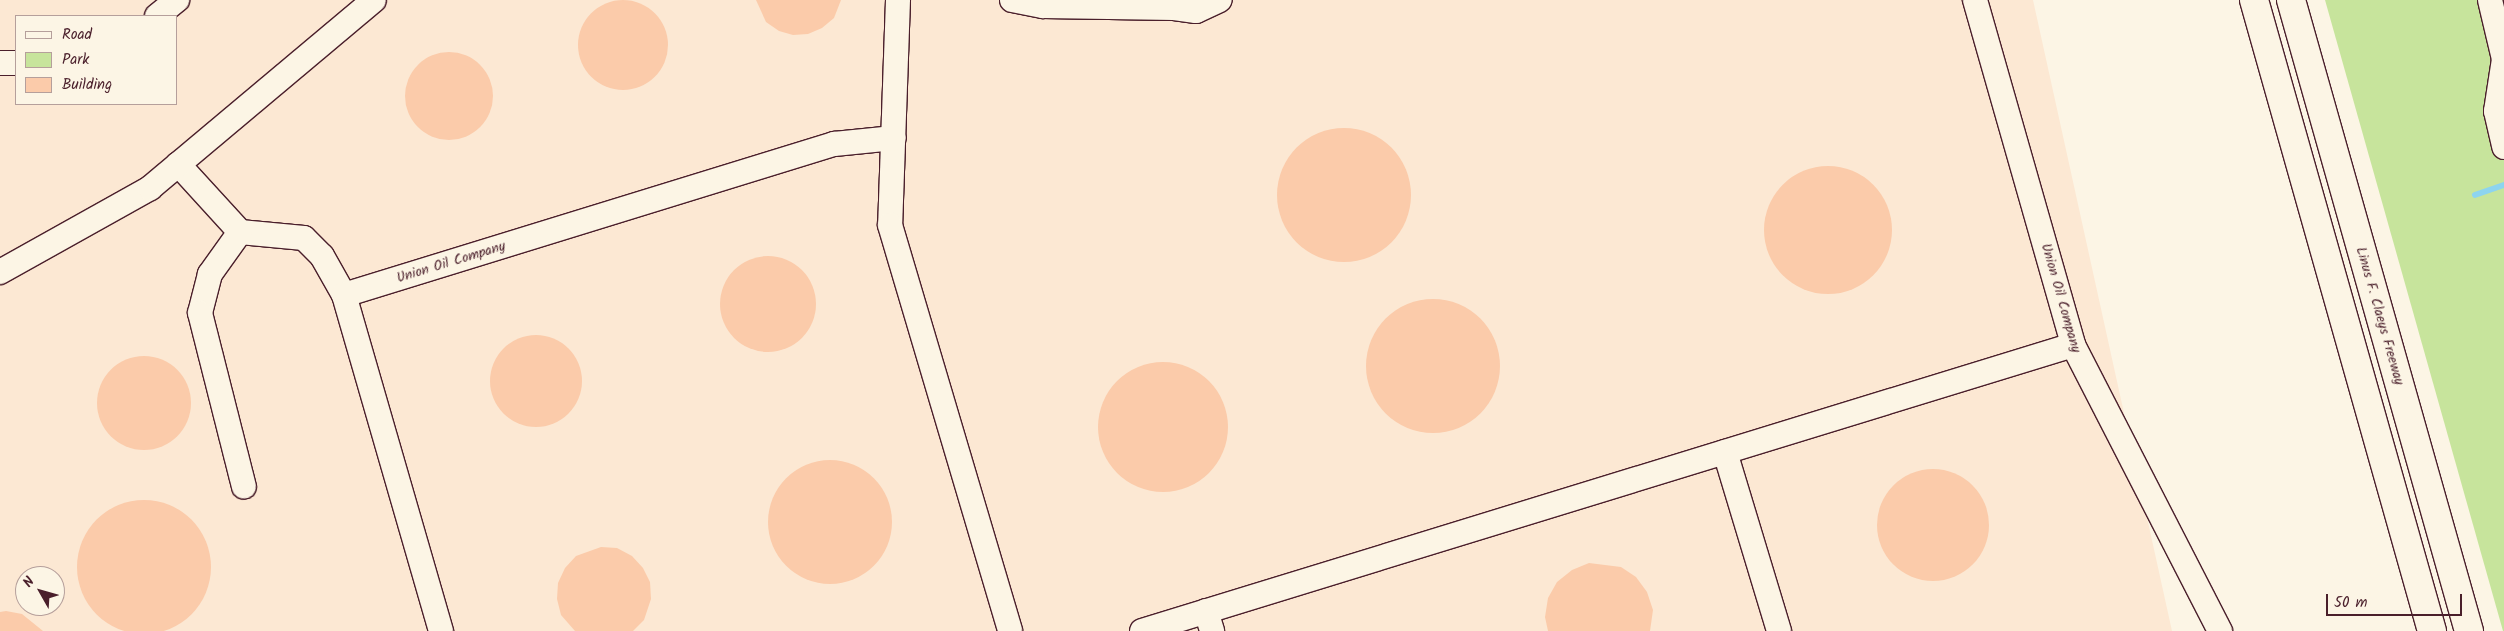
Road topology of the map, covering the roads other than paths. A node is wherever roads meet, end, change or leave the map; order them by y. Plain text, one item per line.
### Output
1 (177, 0) edge
2 (374, 0) edge
3 (898, 0) edge
4 (1012, 0) edge
5 (1220, 0) edge
6 (1976, 0) edge
7 (2254, 0) edge
8 (2291, 0) edge
9 (2490, 0) edge
10 (158, 15) edge
11 (0, 63) edge
12 (15, 63) edge
13 (894, 138) junction
14 (2504, 146) edge
15 (178, 164) junction
16 (240, 232) junction
17 (0, 272) edge
18 (344, 295) junction
19 (2072, 346) junction
20 (1726, 452) junction
21 (244, 487) dead end
22 (1209, 621) edge
23 (441, 631) edge
24 (1010, 631) edge
25 (1142, 631) edge
26 (1779, 631) edge
27 (2220, 631) edge
28 (2432, 631) edge
29 (2469, 631) edge

1 - 10 street
2 - 15 street
3 - 13 street
4 - 5 street
6 - 19 street, Union Oil Company
7 - 28 highway
8 - 29 highway, Linus F. Claeys Freeway
9 - 14 street
11 - 12 street
13 - 18 street, Union Oil Company
13 - 24 street
15 - 16 street
15 - 17 street
16 - 18 street
16 - 21 street
18 - 23 street
19 - 20 street
19 - 27 street, Union Oil Company
20 - 22 street
20 - 26 street
22 - 25 street

